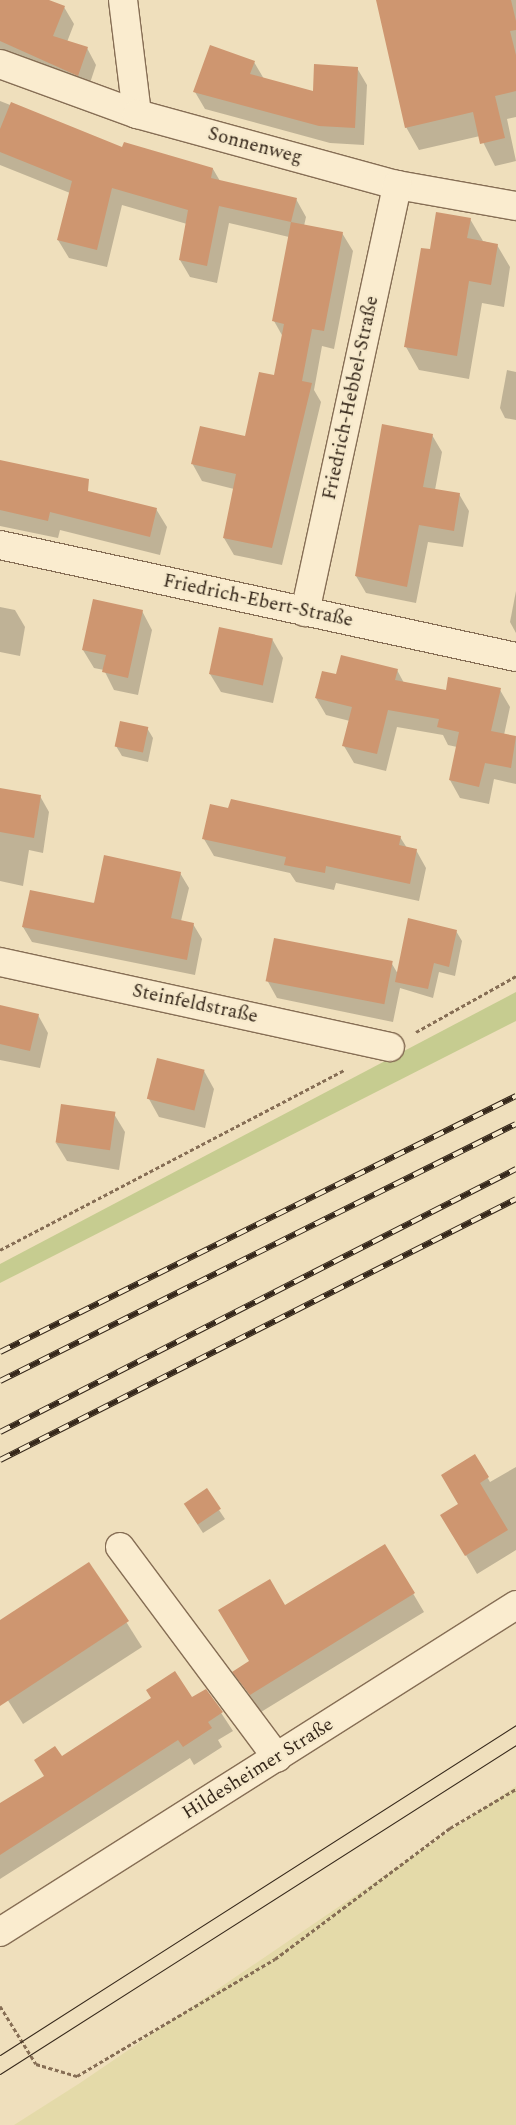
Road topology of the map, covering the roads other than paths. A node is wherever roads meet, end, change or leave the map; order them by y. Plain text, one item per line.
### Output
1 (123, 0) edge
2 (0, 64) edge
3 (137, 114) junction
4 (396, 185) junction
5 (516, 206) edge
6 (0, 545) edge
7 (305, 612) junction
8 (516, 657) edge
9 (0, 962) edge
10 (390, 1047) road end
11 (120, 1547) dead end
12 (516, 1605) edge
13 (277, 1758) junction
14 (0, 1932) edge

1 - 3 street
2 - 3 street, Sonnenweg
3 - 4 street, Sonnenweg
4 - 5 street, Sonnenweg
4 - 7 street, Friedrich-Hebbel-Straße
6 - 7 street, Friedrich-Ebert-Straße
7 - 8 street, Friedrich-Ebert-Straße
9 - 10 street, Steinfeldstraße
11 - 13 street
12 - 13 street, Hildesheimer Straße
13 - 14 street, Hildesheimer Straße

